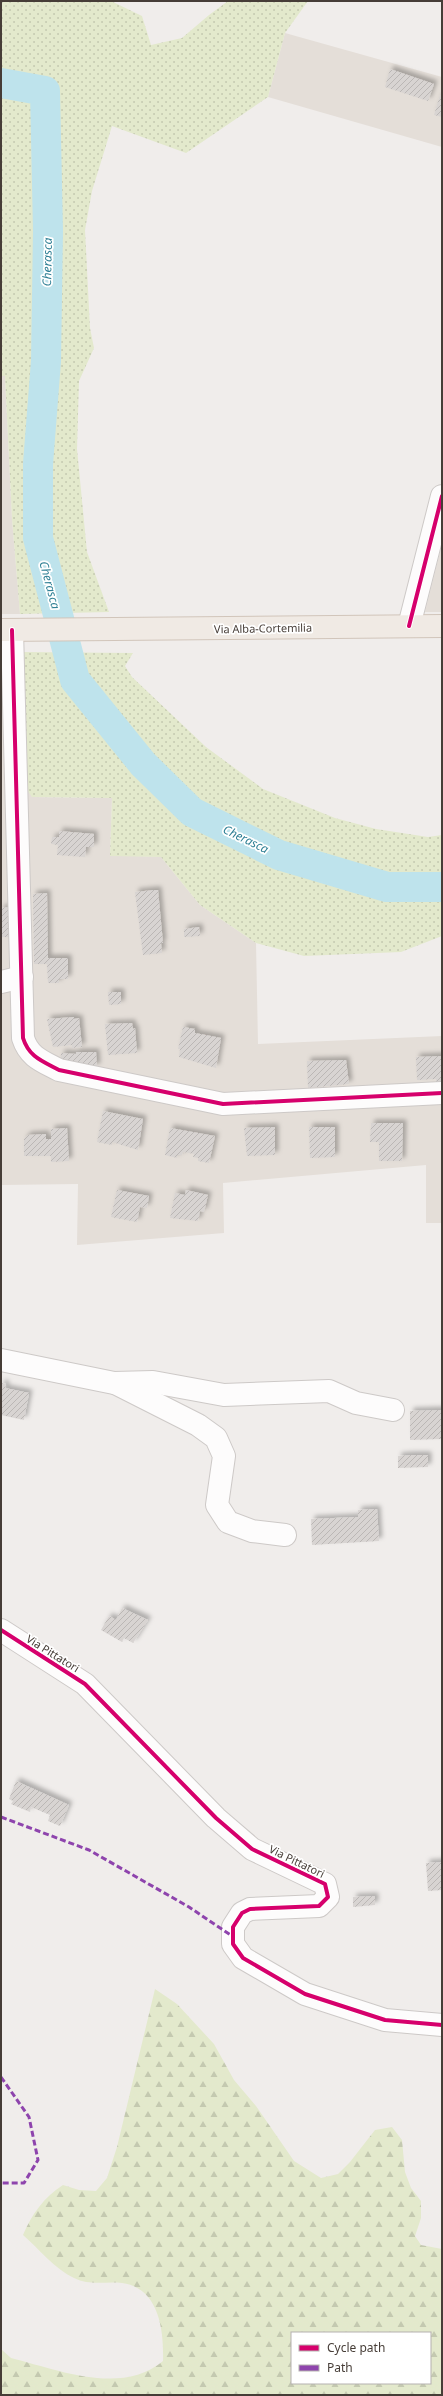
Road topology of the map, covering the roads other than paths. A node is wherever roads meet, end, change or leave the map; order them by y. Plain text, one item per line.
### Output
1 (442, 496) edge
2 (409, 626) junction
3 (442, 626) edge
4 (11, 630) edge
5 (11, 980) edge
6 (442, 1093) edge
7 (1, 1360) edge
8 (116, 1383) junction
9 (393, 1410) dead end
10 (285, 1535) dead end
11 (1, 1630) edge
12 (442, 2025) edge

1 - 2 street
2 - 3 main road, Via Alba-Cortemilia
2 - 4 main road, Via Alba-Cortemilia
4 - 5 street
5 - 6 street
7 - 8 street
8 - 9 street
8 - 10 street
11 - 12 street, Via Pittatori

